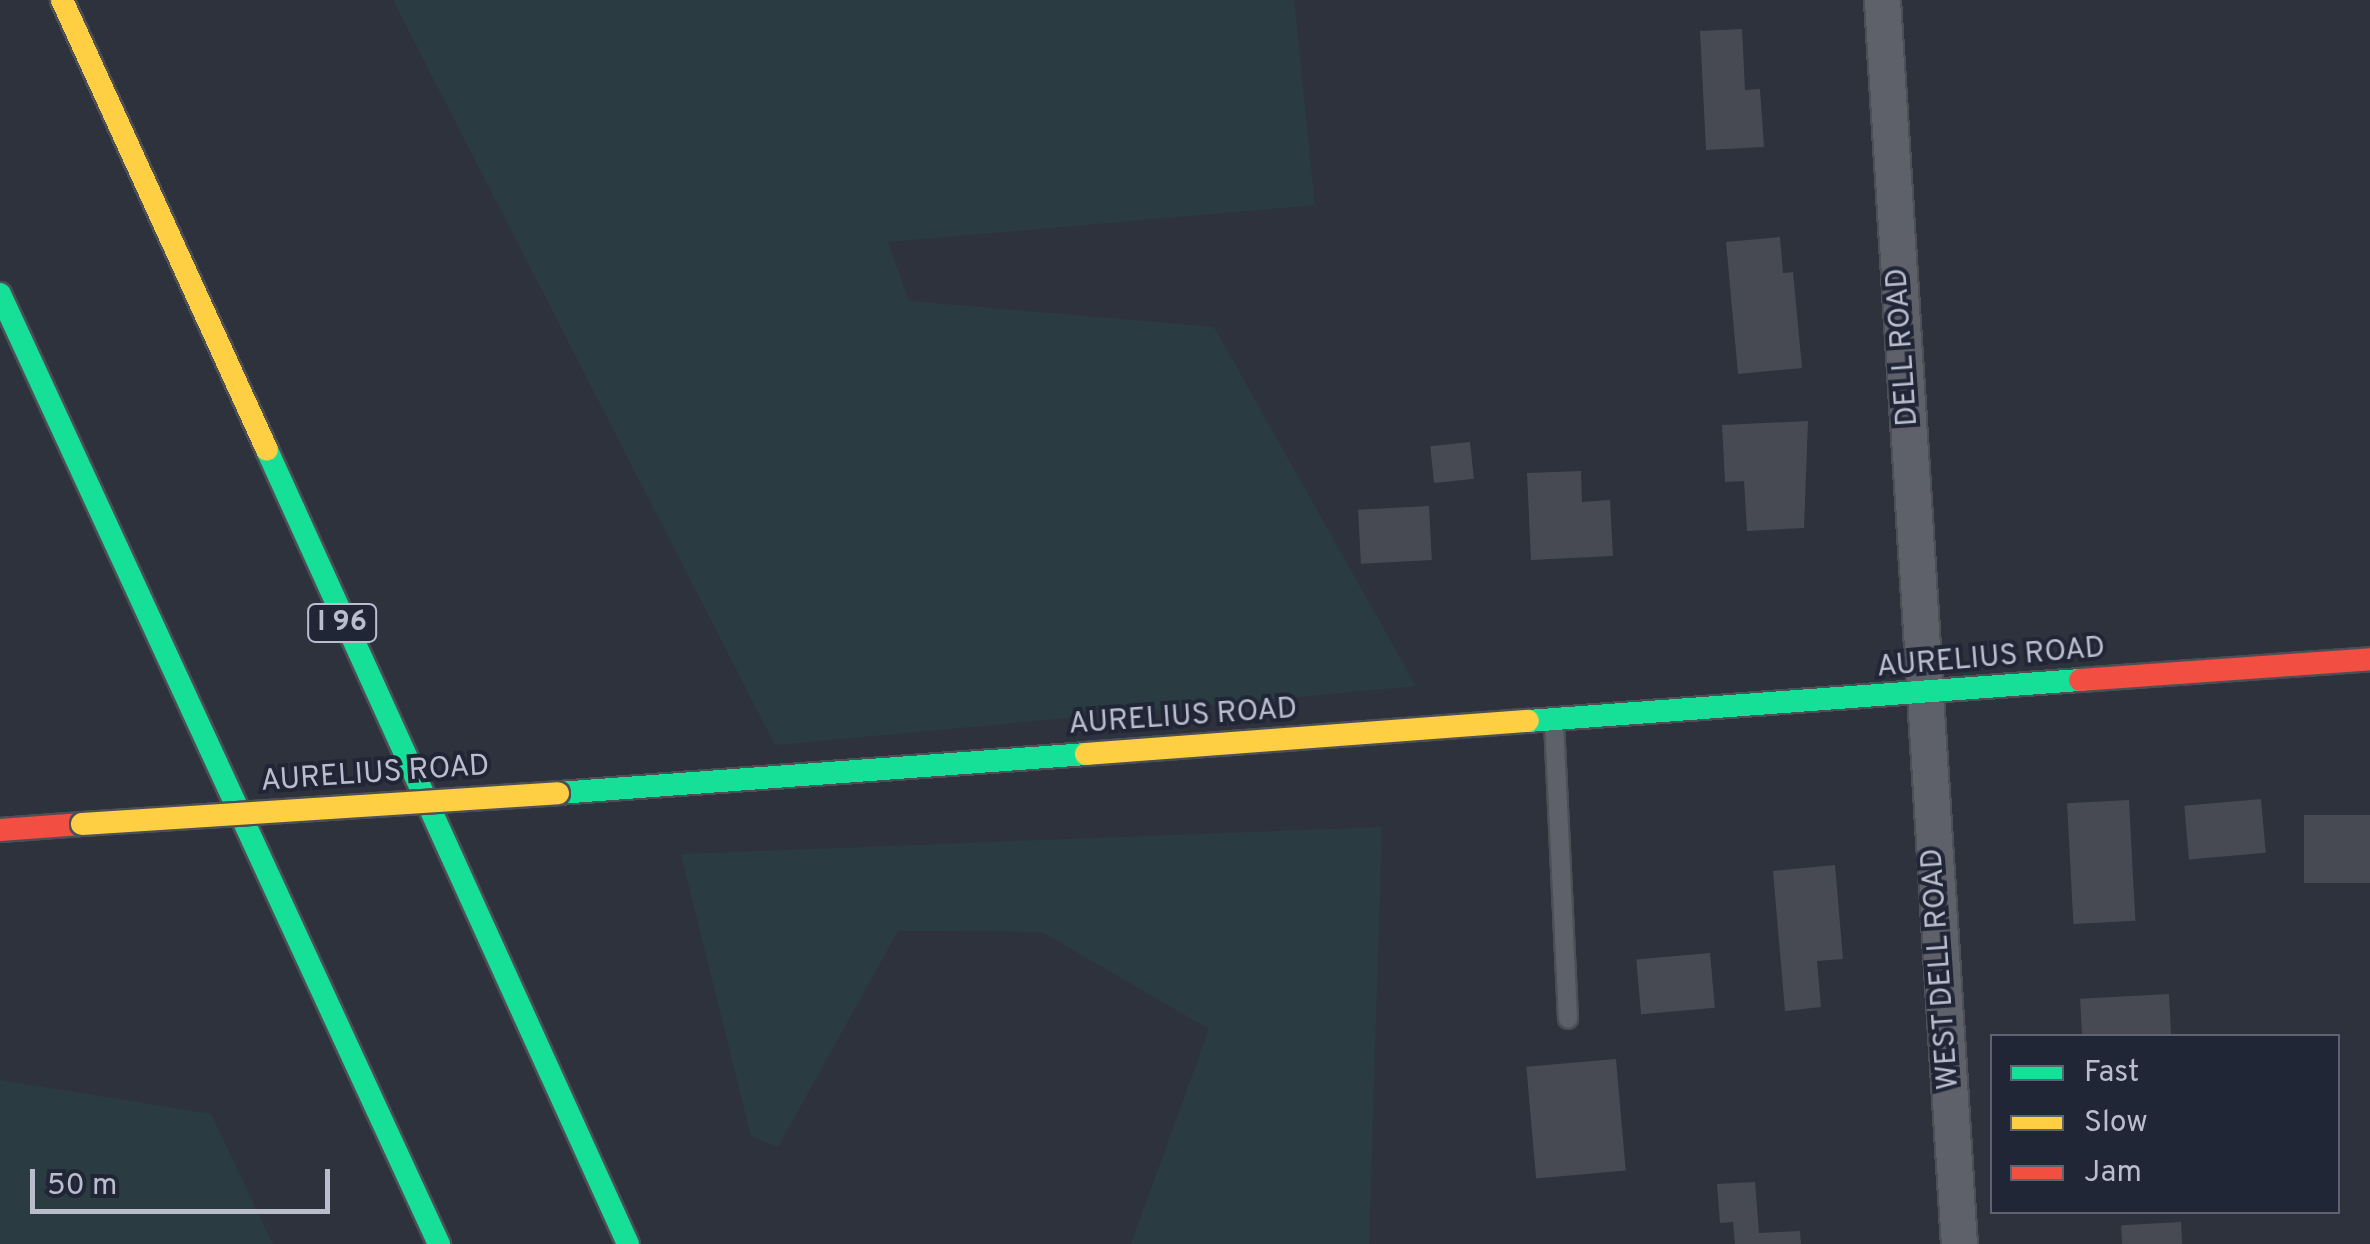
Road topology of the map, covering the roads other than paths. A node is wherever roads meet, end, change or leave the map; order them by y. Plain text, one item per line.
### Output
1 (62, 0) edge
2 (1882, 0) edge
3 (0, 294) edge
4 (2370, 659) edge
5 (1926, 695) junction
6 (1554, 722) junction
7 (0, 830) edge
8 (1568, 1019) dead end
9 (438, 1244) edge
10 (628, 1244) edge
11 (1960, 1244) edge

1 - 10 main road, I 96
2 - 5 street, DELL ROAD
3 - 9 main road
4 - 5 main road, AURELIUS ROAD
5 - 6 main road, AURELIUS ROAD
5 - 11 street, WEST DELL ROAD
6 - 7 main road, AURELIUS ROAD, bridge
6 - 8 lane

